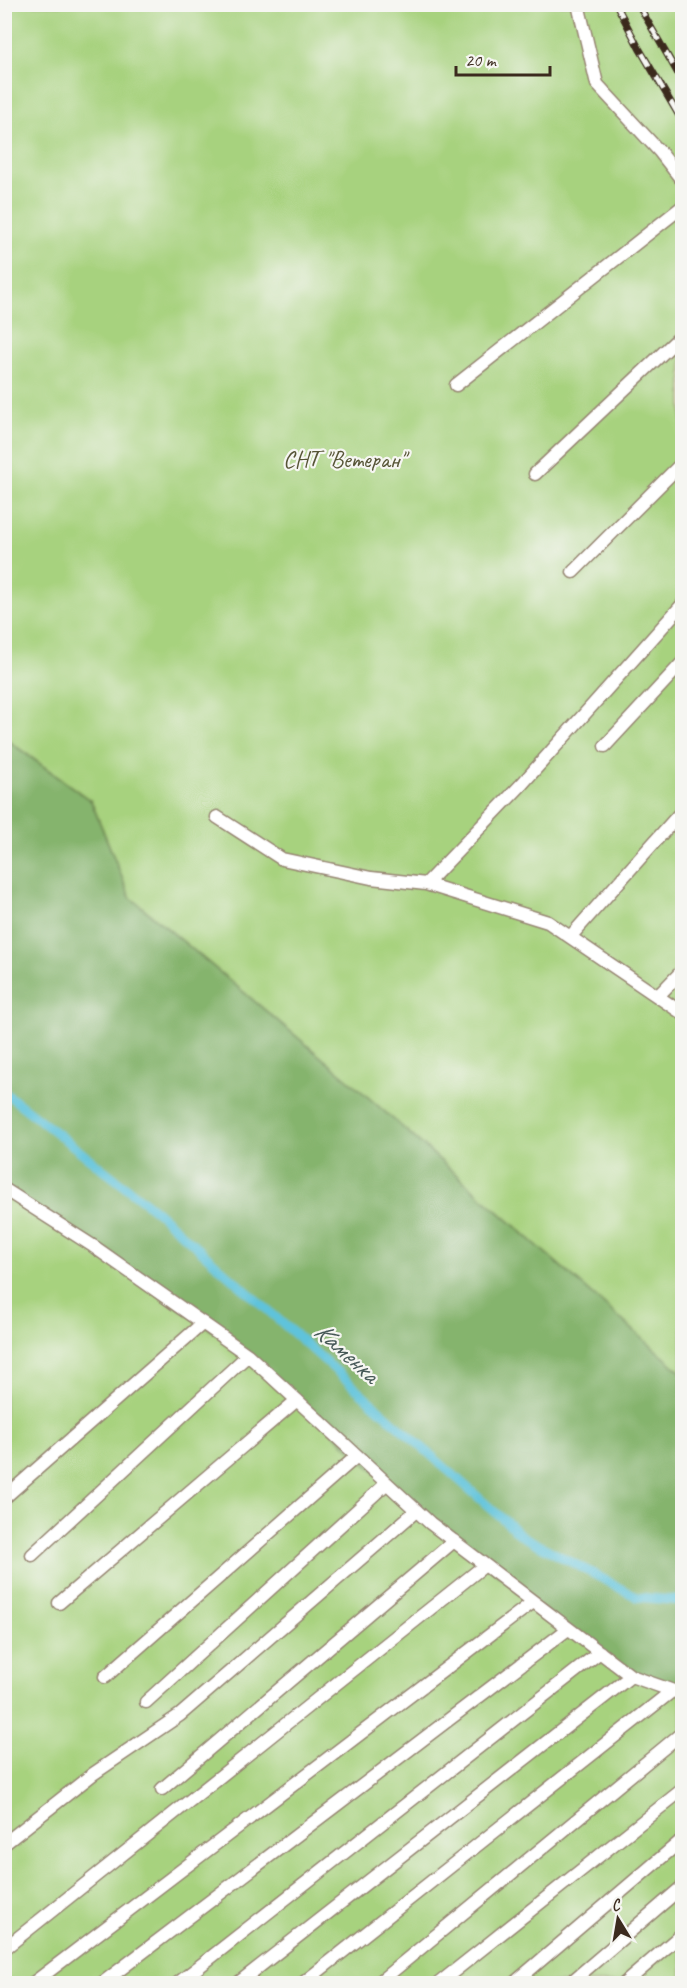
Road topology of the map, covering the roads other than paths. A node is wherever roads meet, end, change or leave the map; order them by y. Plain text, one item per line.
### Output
1 (578, 4) edge
2 (682, 180) edge
3 (682, 207) edge
4 (682, 335) edge
5 (456, 385) dead end
6 (682, 463) edge
7 (536, 474) dead end
8 (573, 572) dead end
9 (682, 604) edge
10 (682, 663) edge
11 (605, 746) dead end
12 (682, 811) edge
13 (217, 817) dead end
14 (426, 885) junction
15 (570, 937) junction
16 (682, 971) edge
17 (658, 996) junction
18 (682, 1013) edge
19 (4, 1189) edge
20 (203, 1323) junction
21 (248, 1355) junction
22 (297, 1400) junction
23 (357, 1456) junction
24 (387, 1483) junction
25 (4, 1498) edge
26 (416, 1511) junction
27 (454, 1541) junction
28 (32, 1555) dead end
29 (486, 1565) junction
30 (533, 1602) junction
31 (59, 1603) dead end
32 (568, 1629) junction
33 (600, 1652) junction
34 (631, 1676) junction
35 (105, 1677) dead end
36 (677, 1692) edge
37 (147, 1702) dead end
38 (682, 1733) edge
39 (162, 1789) dead end
40 (682, 1790) edge
41 (682, 1840) edge
42 (4, 1844) edge
43 (682, 1887) edge
44 (682, 1934) edge
45 (4, 1949) edge
46 (32, 1983) edge
47 (101, 1983) edge
48 (177, 1983) edge
49 (237, 1983) edge
50 (302, 1983) edge
51 (377, 1983) edge
52 (438, 1983) edge
53 (513, 1983) edge
54 (568, 1983) edge
55 (624, 1983) edge

1 - 2 lane
3 - 5 lane
4 - 7 lane
6 - 8 lane
9 - 14 lane
10 - 11 lane
12 - 15 lane
13 - 14 lane
14 - 15 lane
15 - 17 lane
16 - 17 lane
17 - 18 lane
19 - 20 lane
20 - 21 lane
20 - 25 lane
21 - 22 lane
21 - 28 lane
22 - 23 lane
22 - 31 lane
23 - 24 lane
23 - 35 lane
24 - 26 lane
24 - 37 lane
26 - 27 lane
26 - 42 lane
27 - 29 lane
27 - 39 lane
29 - 30 lane
29 - 45 lane
30 - 32 lane
30 - 46 lane
32 - 33 lane
32 - 47 lane
33 - 34 lane
33 - 48 lane
34 - 36 lane
34 - 49 lane
36 - 50 lane
38 - 51 lane
40 - 52 lane
41 - 53 lane
43 - 54 lane
44 - 55 lane

